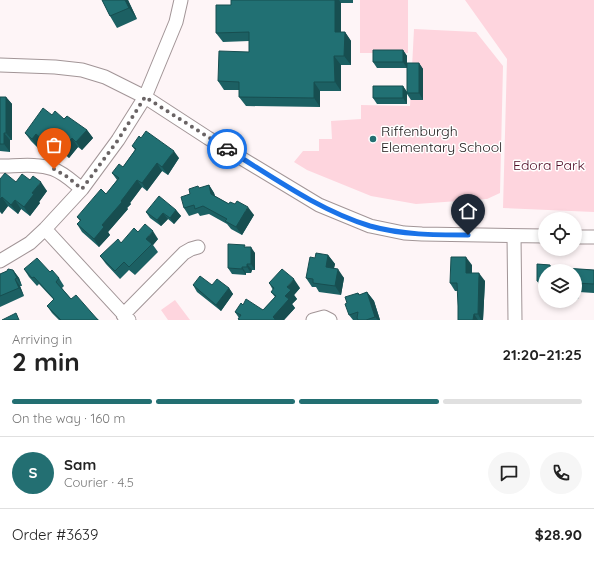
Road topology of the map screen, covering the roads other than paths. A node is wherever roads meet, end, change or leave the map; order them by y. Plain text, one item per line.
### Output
1 (181, 0) edge
2 (0, 65) edge
3 (145, 97) junction
4 (0, 166) edge
5 (82, 189) junction
6 (45, 229) junction
7 (514, 236) junction
8 (538, 236) edge
9 (582, 237) edge
10 (594, 237) edge
11 (198, 247) dead end
12 (0, 261) edge
13 (126, 317) edge
14 (313, 320) edge
15 (330, 320) edge
16 (515, 320) edge

1 - 3 street
2 - 3 street
3 - 5 street
3 - 7 street
4 - 5 street
5 - 6 street
6 - 12 street
6 - 13 street
7 - 8 street
7 - 16 street
9 - 10 street
11 - 13 street
14 - 15 street

